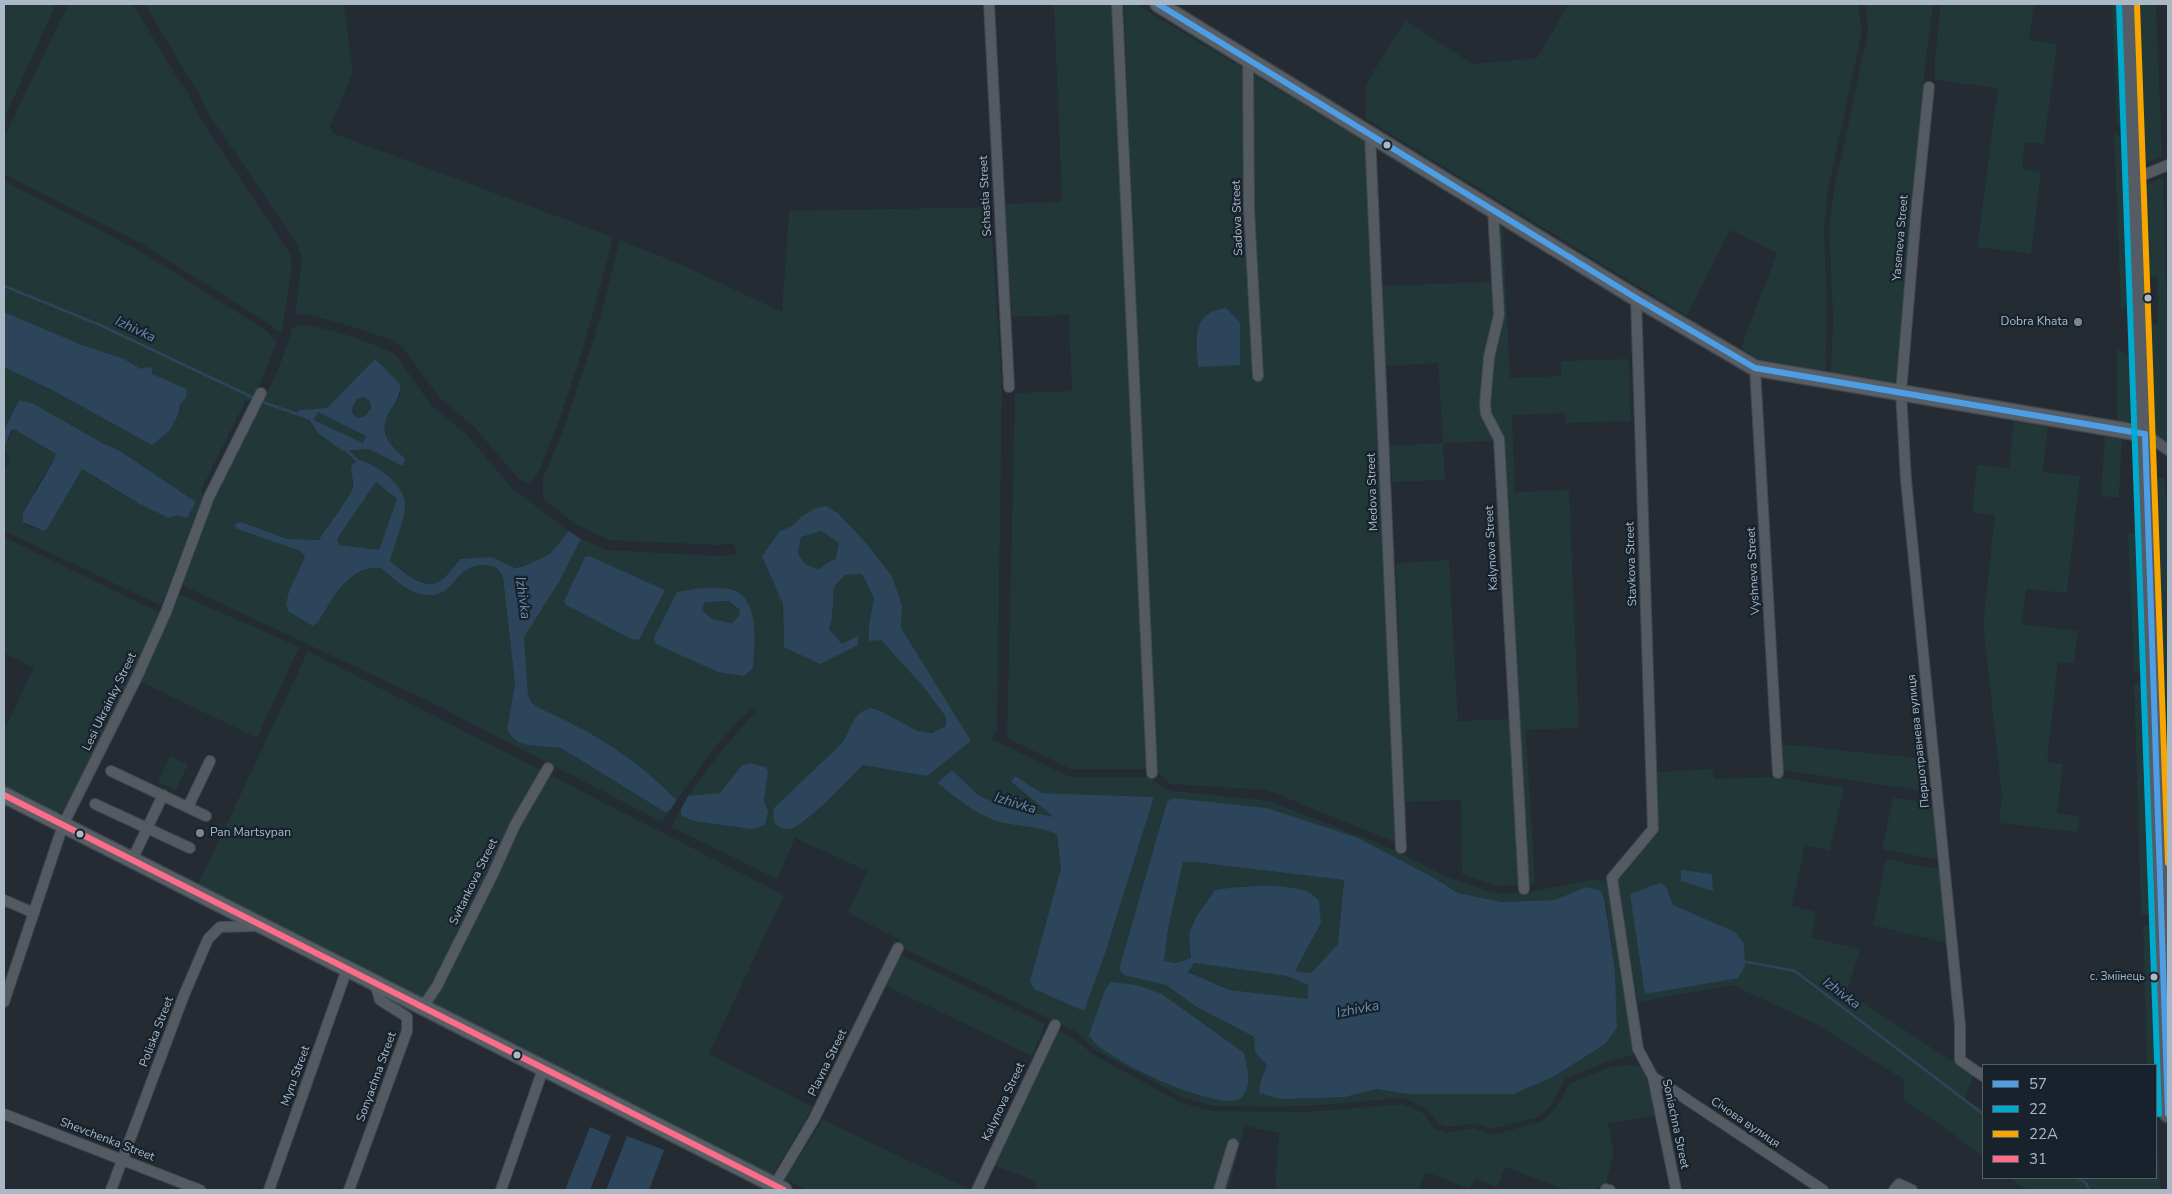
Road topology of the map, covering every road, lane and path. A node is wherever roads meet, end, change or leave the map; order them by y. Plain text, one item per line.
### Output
1 (989, 4) edge
2 (1117, 4) edge
3 (1158, 4) edge
4 (2128, 4) edge
5 (1248, 59) junction
6 (1929, 87) dead end
7 (1370, 134) junction
8 (2168, 165) edge
9 (2136, 178) junction
10 (1493, 210) junction
11 (1636, 298) junction
12 (1755, 368) junction
13 (1258, 376) dead end
14 (1009, 387) dead end
15 (1901, 392) junction
16 (261, 393) dead end
17 (2145, 434) junction
18 (2168, 450) edge
19 (210, 761) dead end
20 (548, 768) dead end
21 (111, 771) dead end
22 (1152, 773) dead end
23 (1778, 773) dead end
24 (4, 795) edge
25 (162, 795) junction
26 (95, 804) dead end
27 (188, 807) junction
28 (206, 816) dead end
29 (63, 825) junction
30 (147, 828) junction
31 (1653, 829) joint
32 (190, 848) dead end
33 (1401, 848) dead end
34 (132, 860) junction
35 (1524, 889) dead end
36 (4, 900) edge
37 (34, 913) junction
38 (261, 926) junction
39 (898, 948) dead end
40 (347, 970) junction
41 (8, 978) edge
42 (376, 984) junction
43 (4, 1002) edge
44 (422, 1008) junction
45 (1055, 1025) dead end
46 (543, 1069) junction
47 (1982, 1075) edge
48 (1653, 1077) junction
49 (4, 1114) edge
50 (2168, 1114) edge
51 (1233, 1144) dead end
52 (122, 1159) junction
53 (779, 1188) edge
54 (111, 1190) edge
55 (200, 1190) edge
56 (269, 1190) edge
57 (349, 1190) edge
58 (501, 1190) edge
59 (976, 1190) edge
60 (1219, 1190) edge
61 (1676, 1190) edge
62 (1823, 1190) edge
63 (1894, 1190) edge
64 (1912, 1190) edge

1 - 14 street, Schastia Street
2 - 22 street
3 - 5 street
4 - 9 main road
5 - 7 street
5 - 13 street, Sadova Street
6 - 15 street, Yaseneva Street
7 - 10 street
7 - 33 street, Medova Street
8 - 9 street
9 - 17 main road
10 - 11 street
10 - 35 street, Kalynova Street
11 - 12 street
11 - 31 street, Stavkova Street
12 - 15 street
12 - 23 street, Vyshneva Street
15 - 17 street
15 - 47 street, Першотравнева вулиця
16 - 29 street, Lesi Ukrainky Street
17 - 18 street
17 - 50 main road
19 - 27 street
20 - 44 street, Svitankova Street
21 - 25 street
24 - 29 street
25 - 27 street
25 - 30 street
26 - 30 street
27 - 28 street
29 - 34 street
29 - 37 street, Lesi Ukrainky Street
30 - 32 street
30 - 34 street
31 - 48 street, Soniachna Street
34 - 38 street
36 - 37 street
37 - 41 street, Lesi Ukrainky Street
38 - 40 street
38 - 52 street, Poliska Street
39 - 53 street, Plavna Street
40 - 42 street
40 - 56 street, Myru Street
41 - 43 street, Lesi Ukrainky Street
42 - 44 street
42 - 57 street, Sonyachna Street
44 - 46 street
45 - 59 street, Kalynova Street
46 - 53 street
46 - 58 street
48 - 61 street, Soniachna Street
48 - 62 street, Січова вулиця
49 - 52 street, Shevchenka Street
51 - 60 street
52 - 54 street, Poliska Street
52 - 55 street, Shevchenka Street
63 - 64 street

